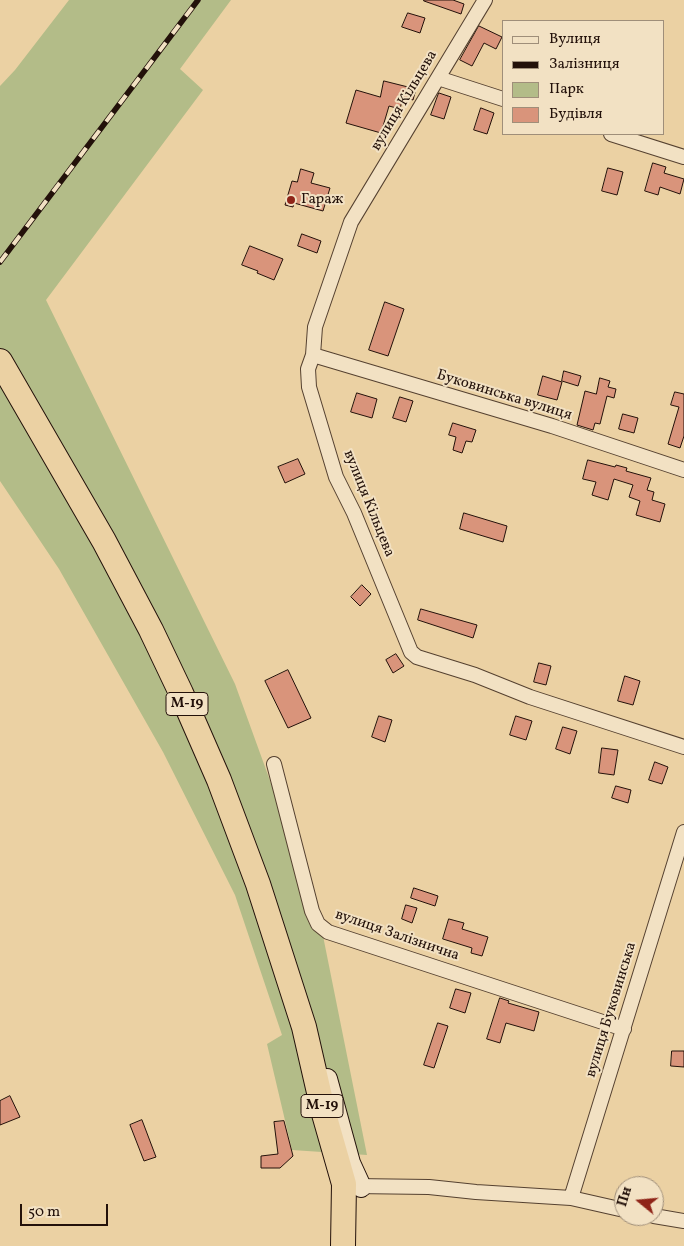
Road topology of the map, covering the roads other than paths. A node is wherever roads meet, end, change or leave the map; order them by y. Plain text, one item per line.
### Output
1 (486, 0) edge
2 (438, 78) junction
3 (502, 99) edge
4 (615, 135) edge
5 (684, 157) edge
6 (313, 355) junction
7 (0, 361) edge
8 (684, 470) edge
9 (684, 747) edge
10 (274, 764) dead end
11 (684, 832) edge
12 (624, 1029) junction
13 (352, 1186) junction
14 (571, 1198) junction
15 (614, 1208) edge
16 (664, 1218) edge
17 (684, 1221) edge
18 (343, 1246) edge

1 - 2 street, вулиця Кільцева
2 - 3 street
2 - 6 street, вулиця Кільцева
4 - 5 street
6 - 8 street, Буковинська вулиця
6 - 9 street, вулиця Кільцева
7 - 13 highway, М-19
10 - 12 street, вулиця Залізнична
11 - 12 street, вулиця Буковинська
12 - 14 street, вулиця Буковинська
13 - 14 street
13 - 18 highway, М-19
14 - 15 street
16 - 17 street

